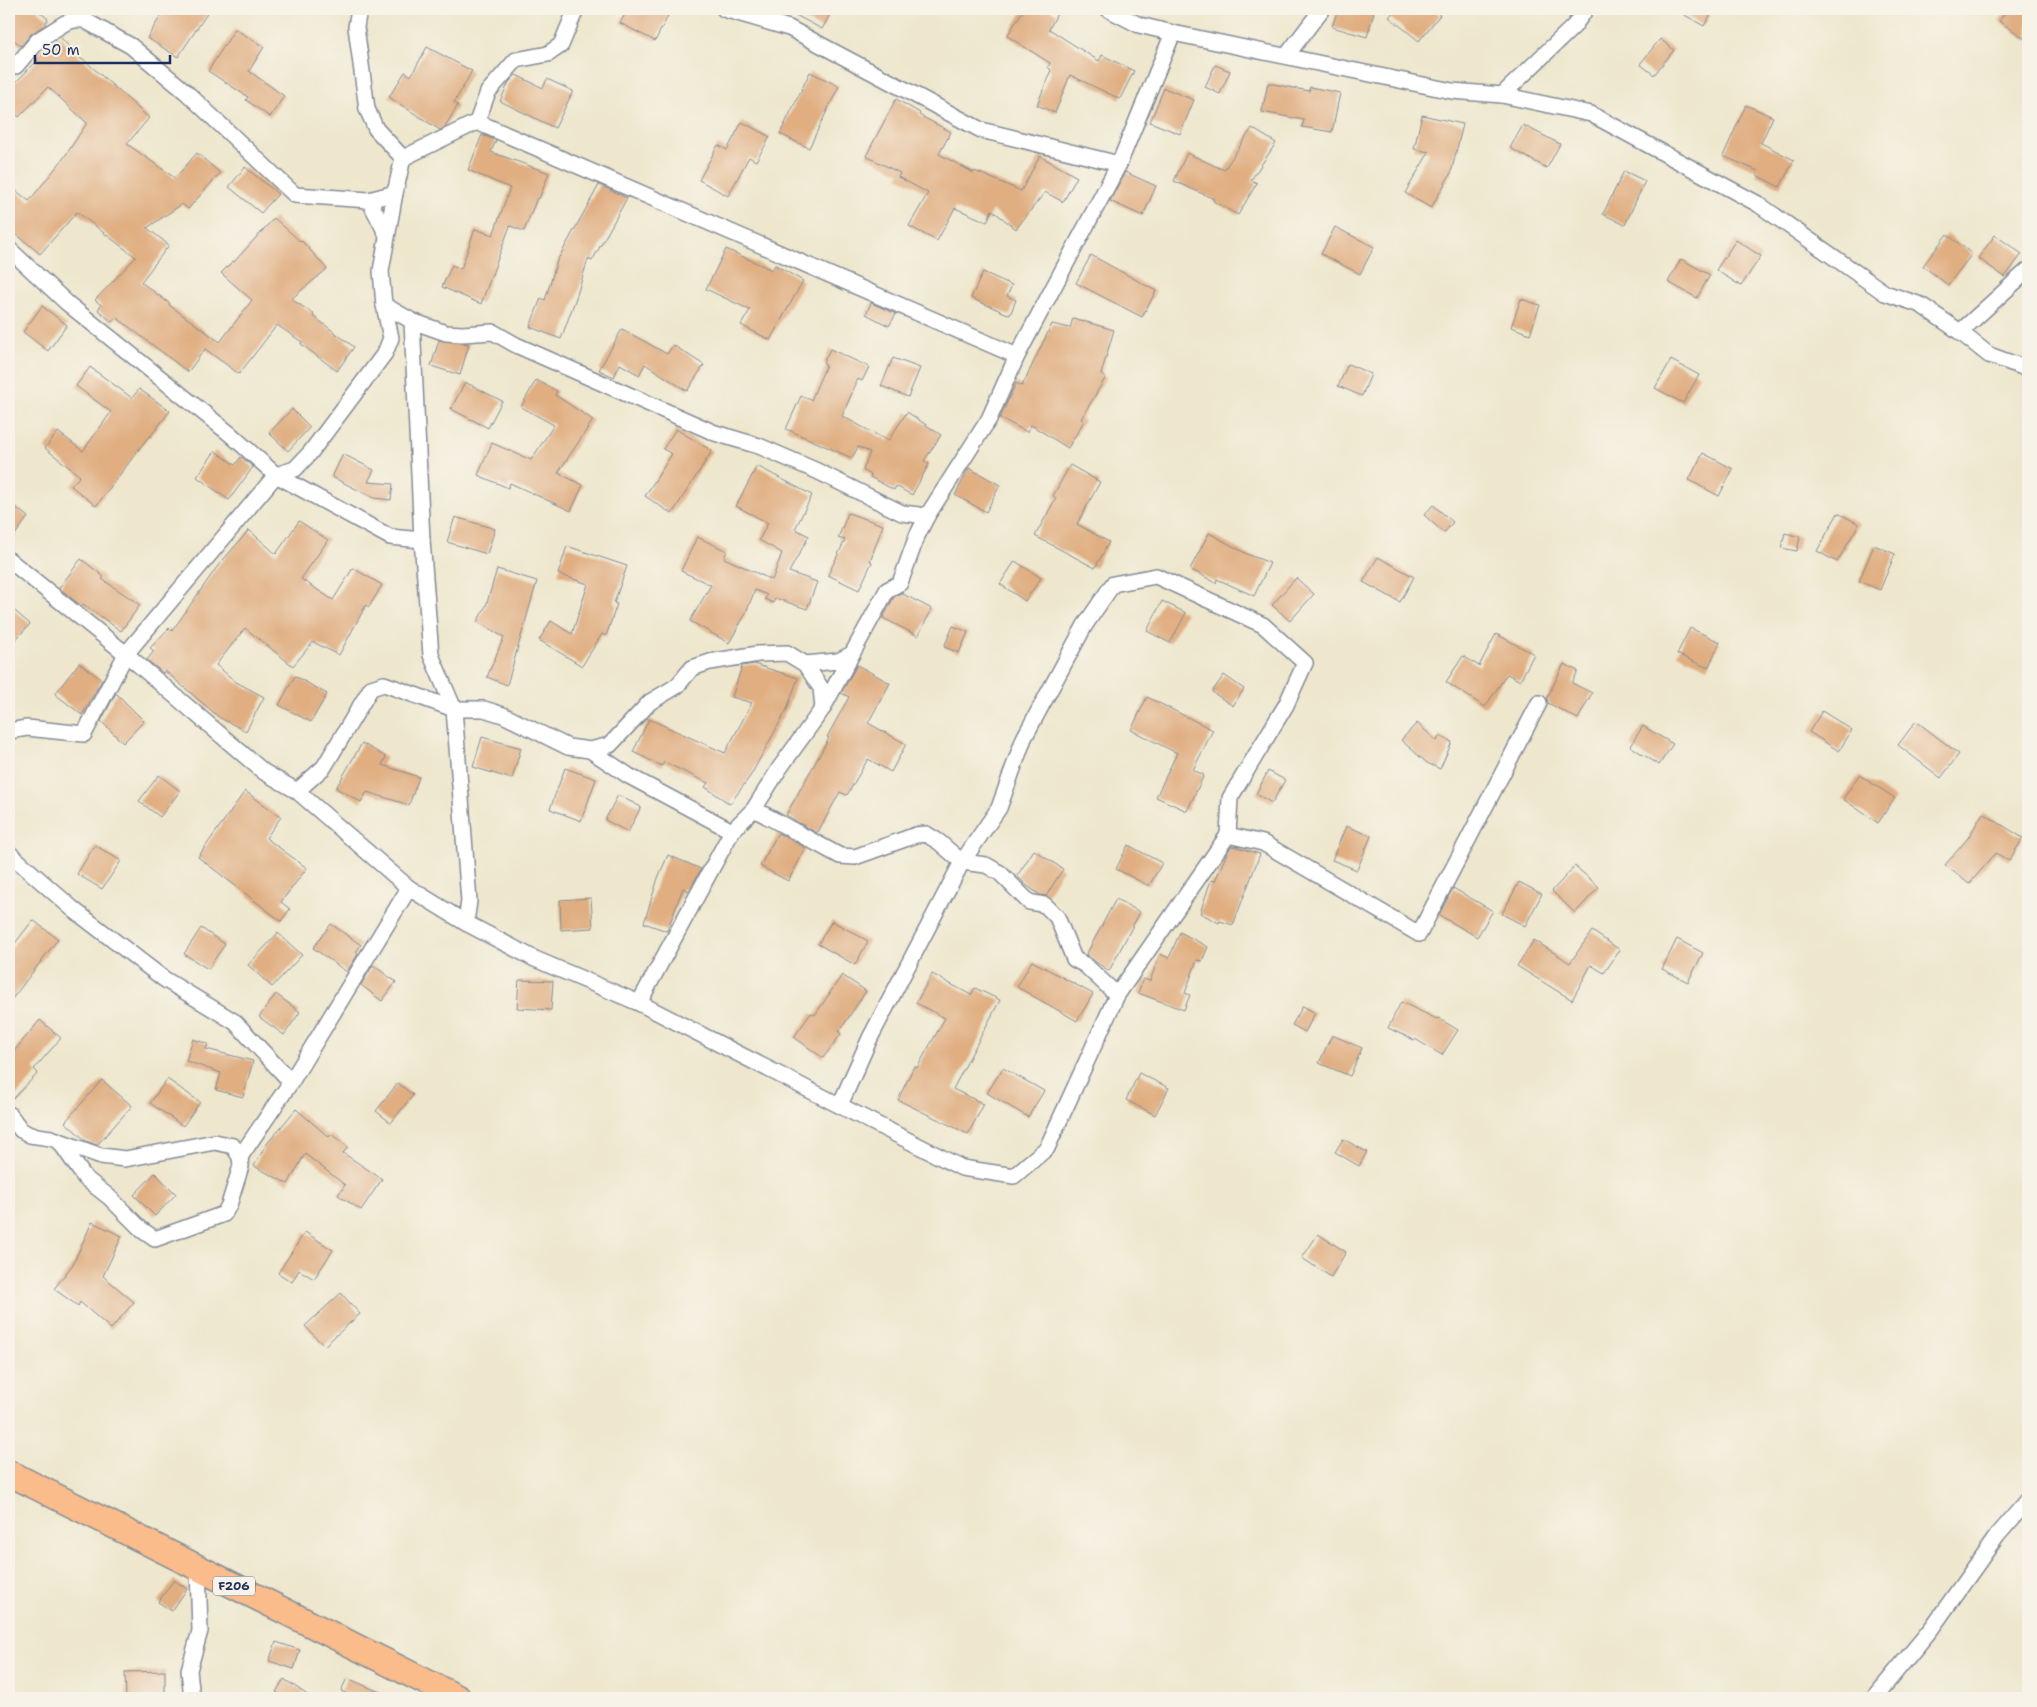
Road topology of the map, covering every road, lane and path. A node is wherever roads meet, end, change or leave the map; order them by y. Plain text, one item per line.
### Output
1 (359, 9) edge
2 (576, 9) edge
3 (724, 9) edge
4 (1108, 9) edge
5 (1322, 9) edge
6 (1586, 9) edge
7 (1173, 33) junction
8 (1287, 55) junction
9 (9, 61) edge
10 (1502, 95) junction
11 (477, 122) junction
12 (403, 158) junction
13 (1119, 164) junction
14 (395, 193) junction
15 (369, 200) junction
16 (387, 235) junction
17 (9, 249) edge
18 (2028, 270) edge
19 (384, 306) junction
20 (412, 321) junction
21 (1960, 332) junction
22 (391, 338) junction
23 (1018, 356) junction
24 (2028, 370) edge
25 (276, 474) junction
26 (927, 516) junction
27 (422, 540) junction
28 (9, 560) edge
29 (126, 654) junction
30 (852, 654) junction
31 (805, 664) junction
32 (1539, 703) dead end
33 (823, 708) junction
34 (454, 709) junction
35 (9, 732) edge
36 (590, 750) junction
37 (297, 791) junction
38 (754, 809) junction
39 (732, 831) junction
40 (1228, 835) junction
41 (9, 853) edge
42 (962, 862) junction
43 (409, 888) junction
44 (466, 923) junction
45 (1117, 995) junction
46 (639, 1003) junction
47 (291, 1082) junction
48 (840, 1105) junction
49 (9, 1114) edge
50 (60, 1142) junction
51 (240, 1157) junction
52 (9, 1473) edge
53 (2028, 1500) edge
54 (198, 1568) junction
55 (192, 1698) edge
56 (458, 1698) edge
57 (1874, 1698) edge

1 - 12 street
2 - 11 street
3 - 13 street
4 - 7 street
5 - 8 street
6 - 10 street
7 - 8 street
7 - 13 street
8 - 10 street
9 - 15 street
10 - 21 street
11 - 12 street
11 - 23 street
12 - 14 street
13 - 23 street
14 - 15 street
14 - 16 street
15 - 16 street
16 - 19 street
17 - 25 street
18 - 21 street
19 - 20 street
19 - 22 street
20 - 22 street
20 - 26 street
20 - 27 street
21 - 24 street
22 - 25 street
23 - 26 street
25 - 27 street
25 - 29 street
26 - 30 street
27 - 34 street
28 - 29 street
29 - 35 street
29 - 37 street
30 - 31 street
30 - 33 street
31 - 33 street
31 - 36 street
32 - 40 street
33 - 38 street
34 - 36 street
34 - 37 street
34 - 44 street
36 - 39 street
37 - 43 street
38 - 39 street
38 - 42 street
39 - 46 street
40 - 42 street
40 - 45 street
41 - 47 street
42 - 45 street
42 - 48 street
43 - 44 street
43 - 47 street
44 - 46 street
45 - 48 street
46 - 48 street
47 - 51 street
49 - 50 street
50 - 51 street
50 - 51 street
52 - 54 main road, F206
53 - 57 street
54 - 55 street
54 - 56 main road, F206

